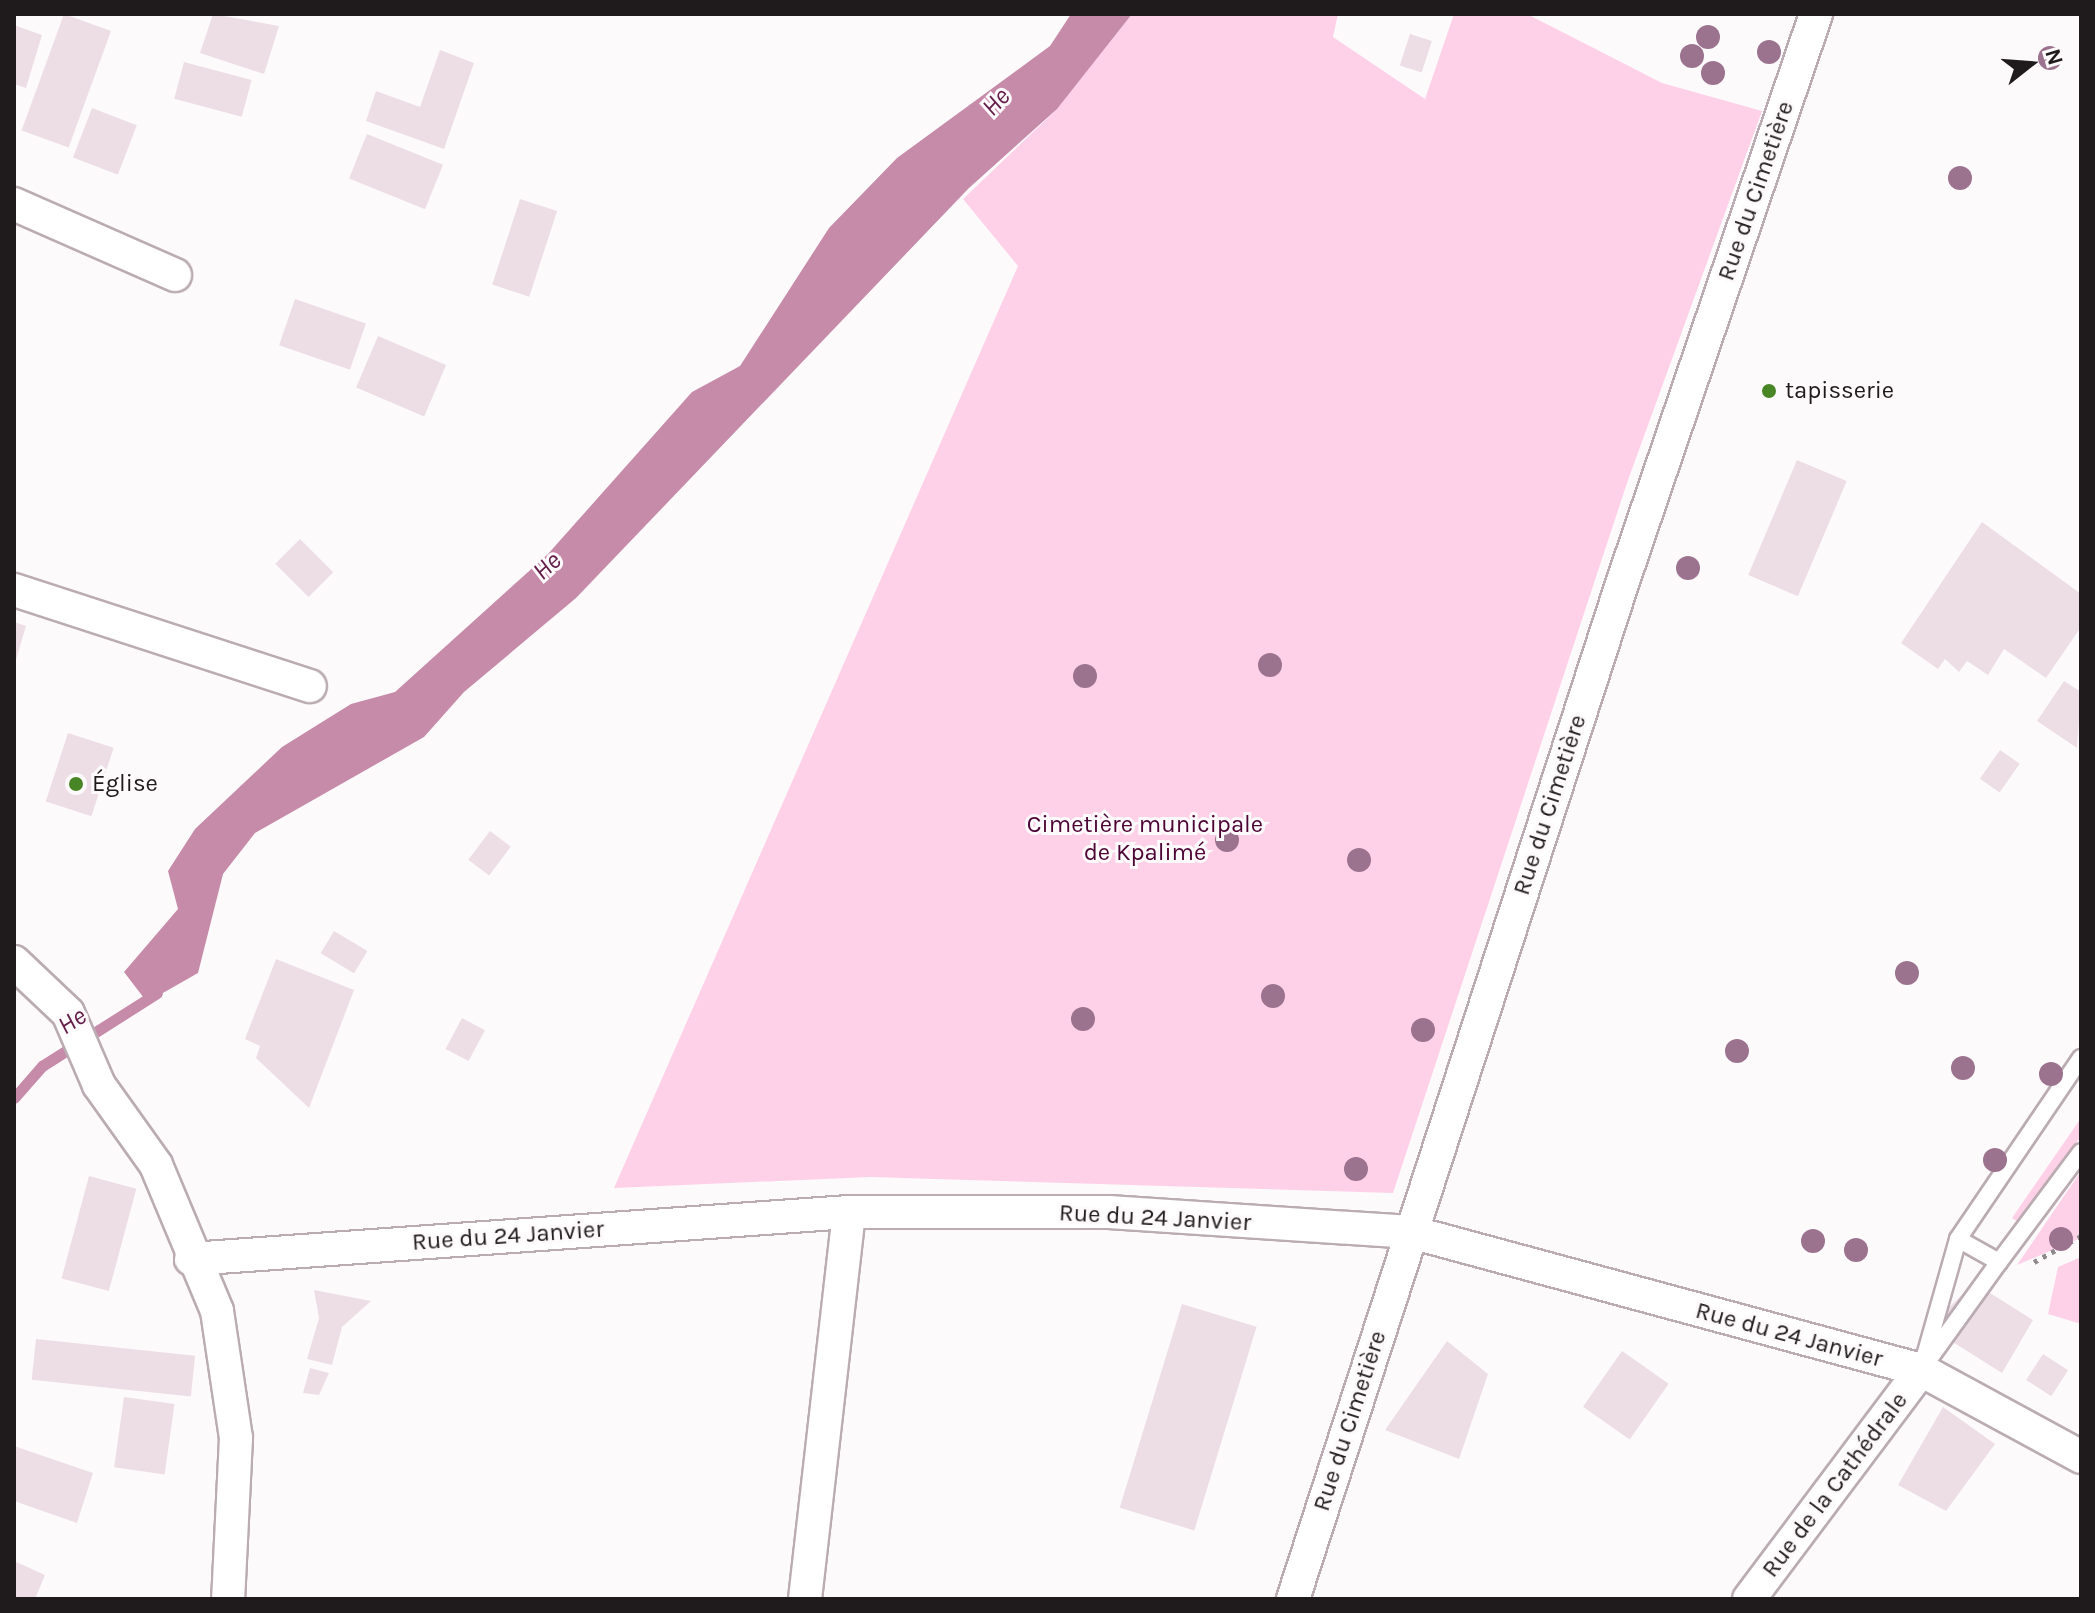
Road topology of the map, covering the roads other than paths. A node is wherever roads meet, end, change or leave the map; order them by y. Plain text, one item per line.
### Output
1 (1816, 14) edge
2 (14, 204) edge
3 (175, 275) dead end
4 (14, 590) edge
5 (310, 686) dead end
6 (14, 962) edge
7 (2081, 1058) edge
8 (2081, 1152) edge
9 (849, 1212) junction
10 (1411, 1232) junction
11 (1958, 1239) junction
12 (191, 1259) junction
13 (1999, 1262) junction
14 (1921, 1370) junction
15 (2081, 1457) edge
16 (228, 1599) edge
17 (805, 1599) edge
18 (1293, 1599) edge
19 (1749, 1599) edge

1 - 10 street, Rue du Cimetière
2 - 3 street
4 - 5 street
6 - 12 street
7 - 11 lane
8 - 13 lane
9 - 10 street, Rue du 24 Janvier
9 - 12 street, Rue du 24 Janvier
9 - 17 street
10 - 14 street, Rue du 24 Janvier
10 - 18 street, Rue du Cimetière
11 - 13 lane
11 - 14 lane
12 - 16 street
13 - 14 lane
14 - 15 street, Rue du 24 Janvier
14 - 19 street, Rue de la Cathédrale

